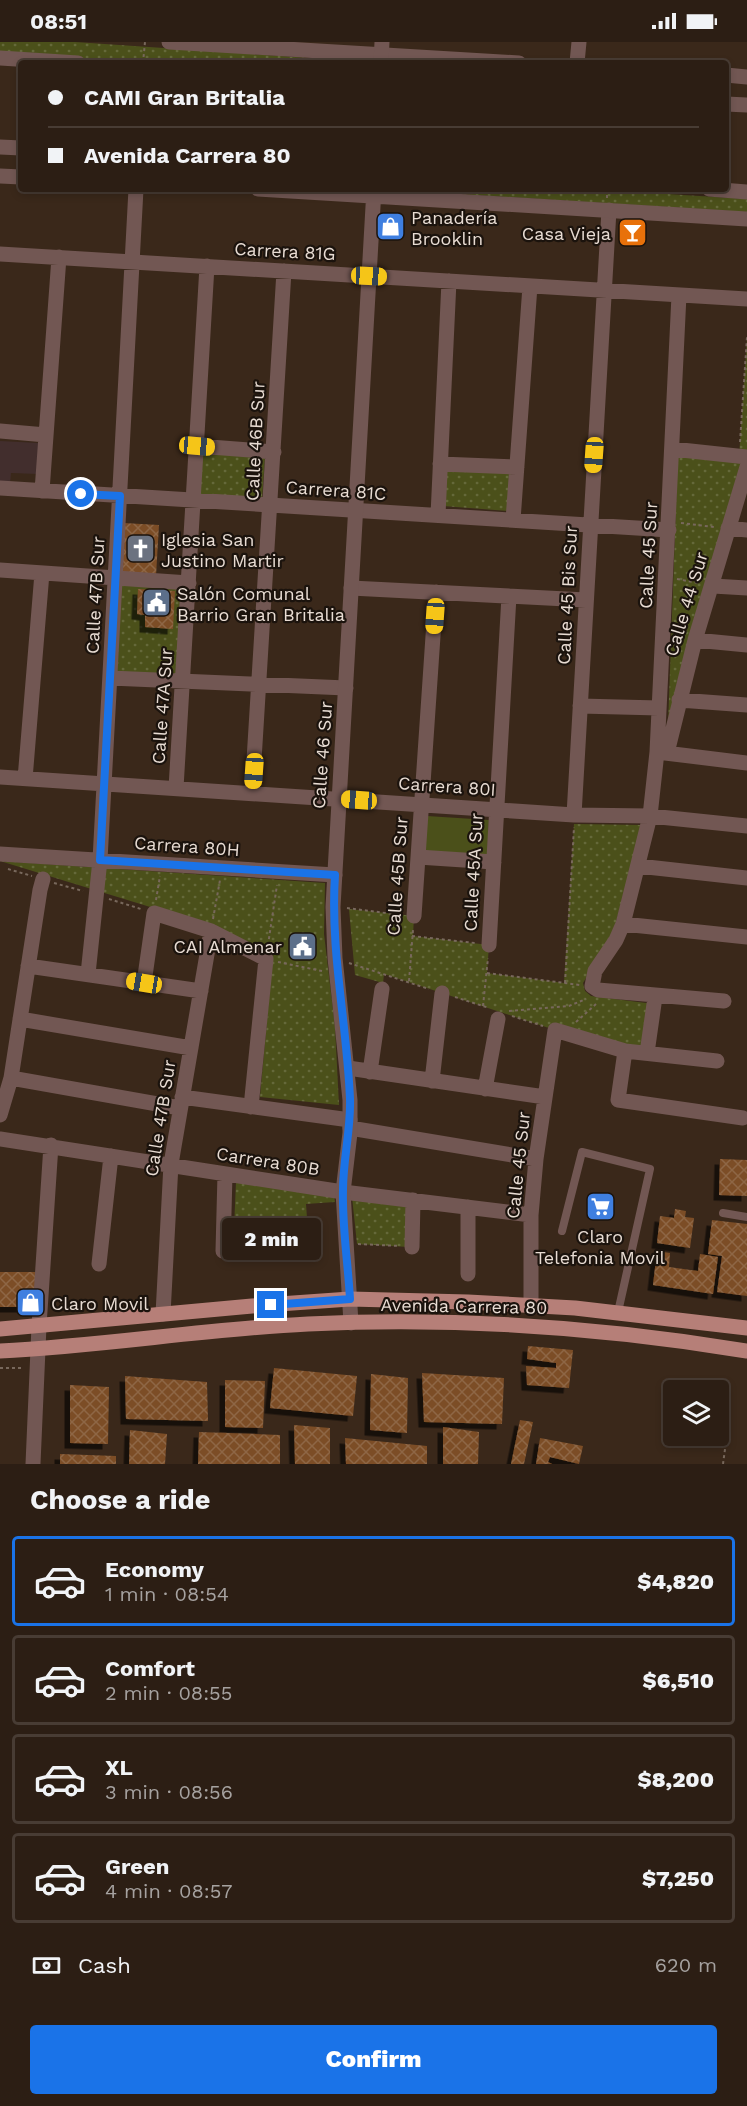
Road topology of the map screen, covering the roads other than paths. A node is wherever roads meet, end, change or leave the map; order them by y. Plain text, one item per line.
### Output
1 (169, 42) edge
2 (579, 42) edge
3 (382, 53) edge
4 (0, 58) edge
5 (31, 60) edge
6 (478, 60) edge
7 (577, 60) edge
8 (729, 75) edge
9 (747, 77) edge
10 (729, 104) edge
11 (747, 105) edge
12 (0, 147) edge
13 (18, 148) edge
14 (0, 176) edge
15 (18, 177) edge
16 (729, 191) edge
17 (136, 192) edge
18 (374, 192) edge
19 (747, 192) edge
20 (609, 210) junction
21 (747, 219) edge
22 (0, 254) edge
23 (59, 257) junction
24 (132, 261) junction
25 (207, 266) junction
26 (284, 271) junction
27 (369, 276) junction
28 (449, 281) junction
29 (530, 286) junction
30 (604, 290) junction
31 (679, 295) junction
32 (747, 299) edge
33 (0, 431) edge
34 (46, 435) junction
35 (197, 446) junction
36 (672, 449) junction
37 (274, 452) junction
38 (440, 464) junction
39 (745, 465) edge
40 (517, 467) junction
41 (0, 489) edge
42 (42, 491) junction
43 (120, 496) junction
44 (194, 500) junction
45 (271, 505) junction
46 (355, 510) junction
47 (438, 516) junction
48 (513, 520) junction
49 (590, 525) junction
50 (669, 526) junction
51 (729, 528) junction
52 (747, 530) edge
53 (0, 570) edge
54 (42, 573) junction
55 (115, 578) junction
56 (189, 583) junction
57 (713, 586) junction
58 (351, 588) junction
59 (747, 588) edge
60 (436, 592) junction
61 (509, 596) junction
62 (586, 600) junction
63 (695, 640) junction
64 (747, 645) edge
65 (110, 678) junction
66 (183, 681) junction
67 (260, 684) junction
68 (346, 688) junction
69 (679, 700) junction
70 (747, 705) edge
71 (580, 706) junction
72 (659, 708) junction
73 (662, 753) junction
74 (747, 763) edge
75 (0, 777) edge
76 (25, 779) junction
77 (104, 784) junction
78 (176, 788) junction
79 (252, 793) junction
80 (338, 798) junction
81 (422, 804) junction
82 (496, 809) junction
83 (574, 815) junction
84 (650, 816) junction
85 (747, 826) edge
86 (0, 854) edge
87 (418, 856) junction
88 (100, 860) junction
89 (494, 862) junction
90 (638, 866) junction
91 (335, 875) junction
92 (747, 878) edge
93 (43, 879) road end
94 (414, 916) road end
95 (623, 924) junction
96 (211, 931) junction
97 (747, 937) edge
98 (489, 945) road end
99 (28, 966) junction
100 (88, 974) junction
101 (144, 983) junction
102 (382, 989) dead end
103 (201, 991) junction
104 (442, 993) dead end
105 (723, 1001) dead end
106 (654, 1004) dead end
107 (504, 1015) road end
108 (20, 1019) junction
109 (191, 1048) junction
110 (625, 1051) junction
111 (647, 1053) junction
112 (7, 1057) edge
113 (717, 1061) dead end
114 (348, 1068) junction
115 (370, 1072) junction
116 (11, 1078) junction
117 (432, 1081) junction
118 (485, 1089) junction
119 (545, 1097) junction
120 (181, 1103) junction
121 (251, 1107) junction
122 (0, 1115) edge
123 (743, 1118) dead end
124 (350, 1124) junction
125 (0, 1138) edge
126 (51, 1145) junction
127 (111, 1156) junction
128 (536, 1159) junction
129 (171, 1164) junction
130 (225, 1174) junction
131 (343, 1192) junction
132 (413, 1200) junction
133 (468, 1207) junction
134 (723, 1213) dead end
135 (531, 1215) junction
136 (747, 1217) edge
137 (562, 1231) dead end
138 (412, 1246) road end
139 (223, 1251) dead end
140 (99, 1264) dead end
141 (468, 1274) dead end
142 (350, 1299) junction
143 (531, 1305) junction
144 (618, 1312) junction
145 (163, 1314) junction
146 (351, 1323) junction
147 (39, 1326) junction
148 (747, 1328) edge
149 (0, 1329) edge
150 (38, 1349) junction
151 (0, 1351) edge
152 (747, 1351) edge
153 (33, 1464) edge

1 - 3 street
2 - 7 street
3 - 6 street
4 - 5 street
8 - 9 street
10 - 11 street
12 - 13 street
14 - 15 street
16 - 19 street
17 - 24 street, Calle 47B Sur
18 - 20 street
18 - 27 street, Calle 46 Sur
20 - 21 street
20 - 30 street, Calle 45 Bis Sur
22 - 23 street, Carrera 81G
23 - 24 street, Carrera 81G
23 - 34 street
24 - 25 street, Carrera 81G
24 - 43 street, Calle 47B Sur
25 - 26 street, Carrera 81G
25 - 35 street, Calle 47A Sur
26 - 27 street, Carrera 81G
26 - 37 street, Calle 46B Sur
27 - 28 street, Carrera 81G
27 - 46 street, Calle 46 Sur
28 - 29 street, Carrera 81G
28 - 38 street
29 - 30 street, Carrera 81G
29 - 40 street
30 - 31 street, Carrera 81G
30 - 49 street, Calle 45 Bis Sur
31 - 32 street, Carrera 81G
31 - 36 street, Calle 45 Sur
33 - 34 street
34 - 42 street
35 - 37 street, Carrera 81C
35 - 44 street, Calle 47A Sur
36 - 39 street
36 - 50 street, Calle 45 Sur
37 - 45 street, Calle 46B Sur
38 - 40 street
38 - 47 street
39 - 51 street, Calle 44 Sur
40 - 48 street
41 - 42 street, Carrera 81C
42 - 43 street, Carrera 81C
43 - 44 street, Carrera 81C
43 - 55 street, Calle 47B Sur
44 - 45 street, Carrera 81C
44 - 56 street, Calle 47A Sur
45 - 46 street, Carrera 81C
45 - 67 street, Calle 46B Sur
46 - 47 street, Carrera 81C
46 - 58 street, Calle 46 Sur
47 - 48 street, Carrera 81C
48 - 49 street, Carrera 81C
49 - 50 street, Carrera 81C
49 - 62 street, Calle 45 Bis Sur
50 - 72 street, Calle 45 Sur
51 - 52 street
51 - 57 street, Calle 44 Sur
53 - 54 street
54 - 55 street
54 - 76 street
55 - 56 street
55 - 65 street, Calle 47B Sur
56 - 66 street, Calle 47A Sur
57 - 59 street
57 - 63 street, Calle 44 Sur
58 - 60 street
58 - 68 street, Calle 46 Sur
60 - 61 street
60 - 81 street, Calle 45B Sur
61 - 62 street
61 - 82 street, Calle 45A Sur
62 - 71 street, Calle 45 Bis Sur
63 - 64 street
63 - 69 street, Calle 44 Sur
65 - 66 street
65 - 77 street, Calle 47B Sur
66 - 67 street
66 - 78 street, Calle 47A Sur
67 - 68 street
67 - 79 street, Calle 46B Sur
68 - 80 street, Calle 46 Sur
69 - 70 street
69 - 73 street, Calle 44 Sur
71 - 72 street
71 - 83 street, Calle 45 Bis Sur
72 - 73 street, Calle 45 Sur
73 - 74 street
73 - 84 street, Calle 45 Sur
75 - 76 street, Carrera 80I
76 - 77 street, Carrera 80I
77 - 78 street, Carrera 80I
77 - 88 street, Calle 47B Sur
78 - 79 street, Carrera 80I
79 - 80 street, Carrera 80I
80 - 81 street, Carrera 80I
80 - 91 street, Calle 46 Sur
81 - 82 street, Carrera 80I
81 - 87 street, Calle 45B Sur
82 - 83 street, Carrera 80I
82 - 89 street, Calle 45A Sur
83 - 84 street, Carrera 80I
84 - 85 street, Carrera 80I
84 - 90 street, Calle 45 Sur
86 - 88 street, Carrera 80H
87 - 89 street
87 - 94 street, Calle 45B Sur
88 - 91 street, Carrera 80H
88 - 100 street
89 - 98 street, Calle 45A Sur
90 - 92 street
90 - 95 street, Calle 45 Sur
91 - 114 street, Calle 46 Sur
93 - 99 street
95 - 97 street
95 - 105 street, Calle 45 Sur
96 - 101 street
96 - 103 street, Calle 47B Sur
96 - 121 street
99 - 100 street
99 - 108 street
100 - 101 street
101 - 103 street
102 - 115 street
103 - 109 street, Calle 47B Sur
104 - 117 street
106 - 111 street
107 - 118 street
108 - 109 street
108 - 112 street
109 - 120 street, Calle 47B Sur
110 - 111 street
110 - 119 street, Calle 45 Sur
110 - 123 street
111 - 113 street
112 - 116 street
114 - 115 street
114 - 124 street, Calle 46 Sur
115 - 117 street
116 - 120 street
116 - 122 street
117 - 118 street
118 - 119 street
119 - 128 street, Calle 45 Sur
120 - 121 street
120 - 129 street, Calle 47B Sur
121 - 124 street
124 - 128 street
124 - 131 street, Calle 46 Sur
125 - 126 street, Carrera 80B
126 - 127 street, Carrera 80B
126 - 147 street
127 - 129 street, Carrera 80B
127 - 140 street
128 - 135 street, Calle 45 Sur
129 - 130 street, Carrera 80B
129 - 145 street, Calle 47B Sur
130 - 131 street, Carrera 80B
130 - 139 street
131 - 132 street, Carrera 80B
131 - 142 street, Calle 46 Sur
132 - 133 street, Carrera 80B
132 - 138 street
133 - 135 street, Carrera 80B
133 - 141 street
134 - 136 lane
135 - 143 street, Calle 45 Sur
137 - 144 lane
142 - 143 main road, Avenida Carrera 80
142 - 145 main road, Avenida Carrera 80
142 - 146 street, Calle 46 Sur
143 - 144 main road, Avenida Carrera 80
144 - 148 main road, Avenida Carrera 80
145 - 147 main road, Avenida Carrera 80
146 - 150 main road, Avenida Carrera 80
146 - 152 main road, Avenida Carrera 80
147 - 149 main road, Avenida Carrera 80
147 - 150 street
150 - 151 main road, Avenida Carrera 80
150 - 153 street

